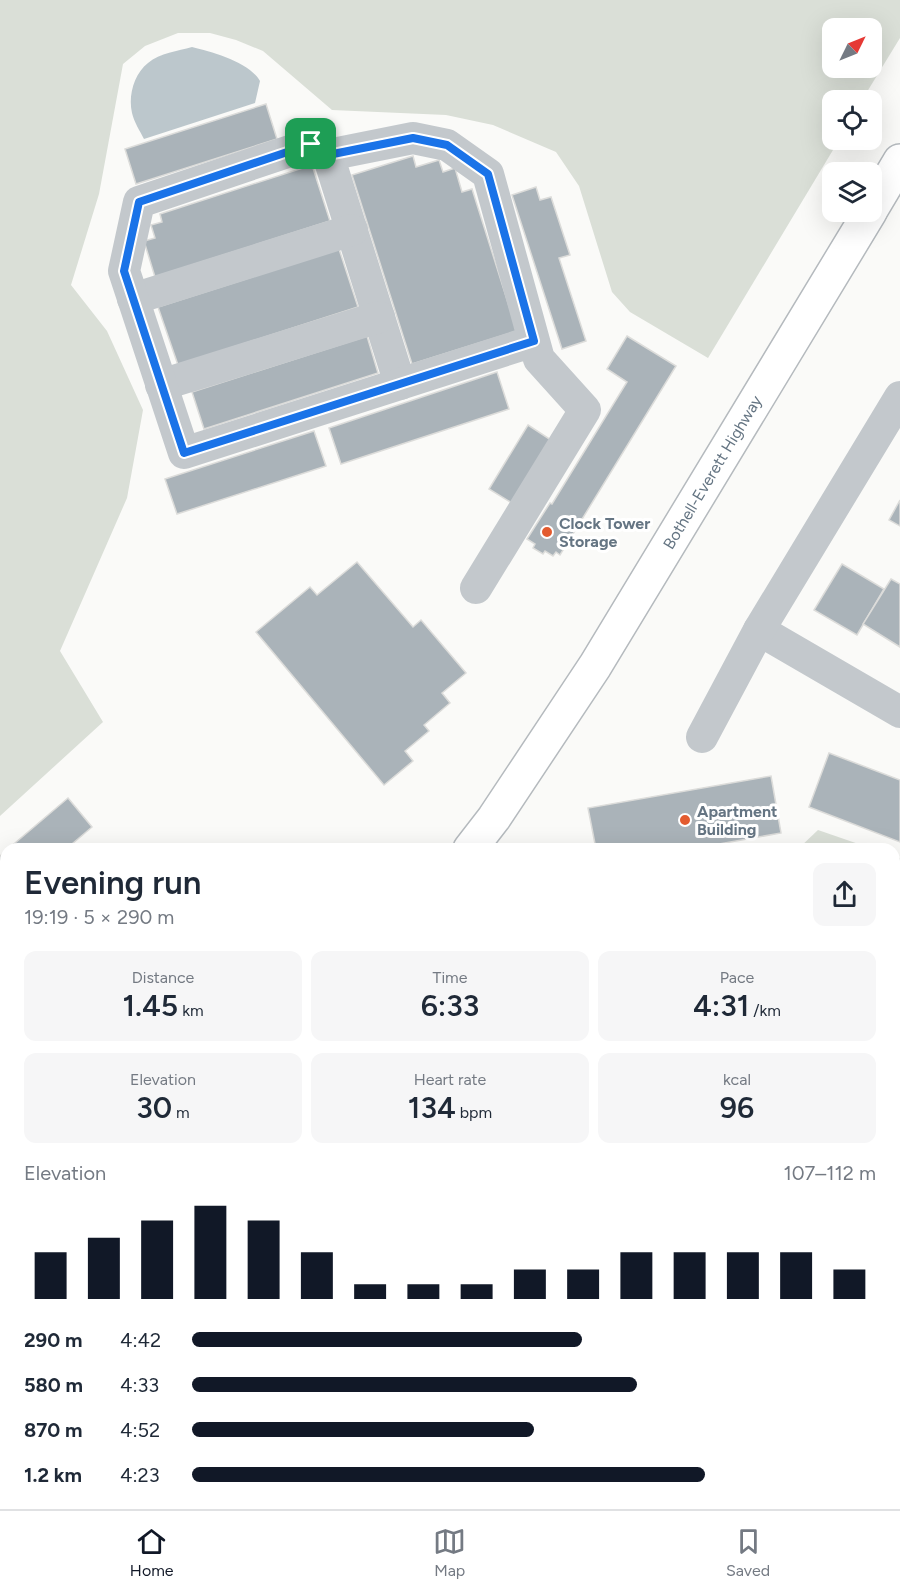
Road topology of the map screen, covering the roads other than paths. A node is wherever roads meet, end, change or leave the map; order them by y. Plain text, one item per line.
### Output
1 (328, 155) junction
2 (900, 161) edge
3 (882, 191) edge
4 (864, 222) edge
5 (352, 230) junction
6 (133, 299) junction
7 (379, 317) junction
8 (534, 341) junction
9 (400, 384) junction
10 (161, 385) junction
11 (900, 397) edge
12 (476, 588) dead end
13 (759, 630) junction
14 (900, 712) edge
15 (702, 737) dead end
16 (475, 843) edge

1 - 5 street
1 - 6 street
1 - 8 street
2 - 3 main road, Bothell-Everett Highway
4 - 16 main road, Bothell-Everett Highway
5 - 6 street
5 - 7 street
6 - 10 street
7 - 9 street
7 - 10 street
8 - 9 street
8 - 12 street
9 - 10 street
11 - 13 street
13 - 14 street
13 - 15 street

